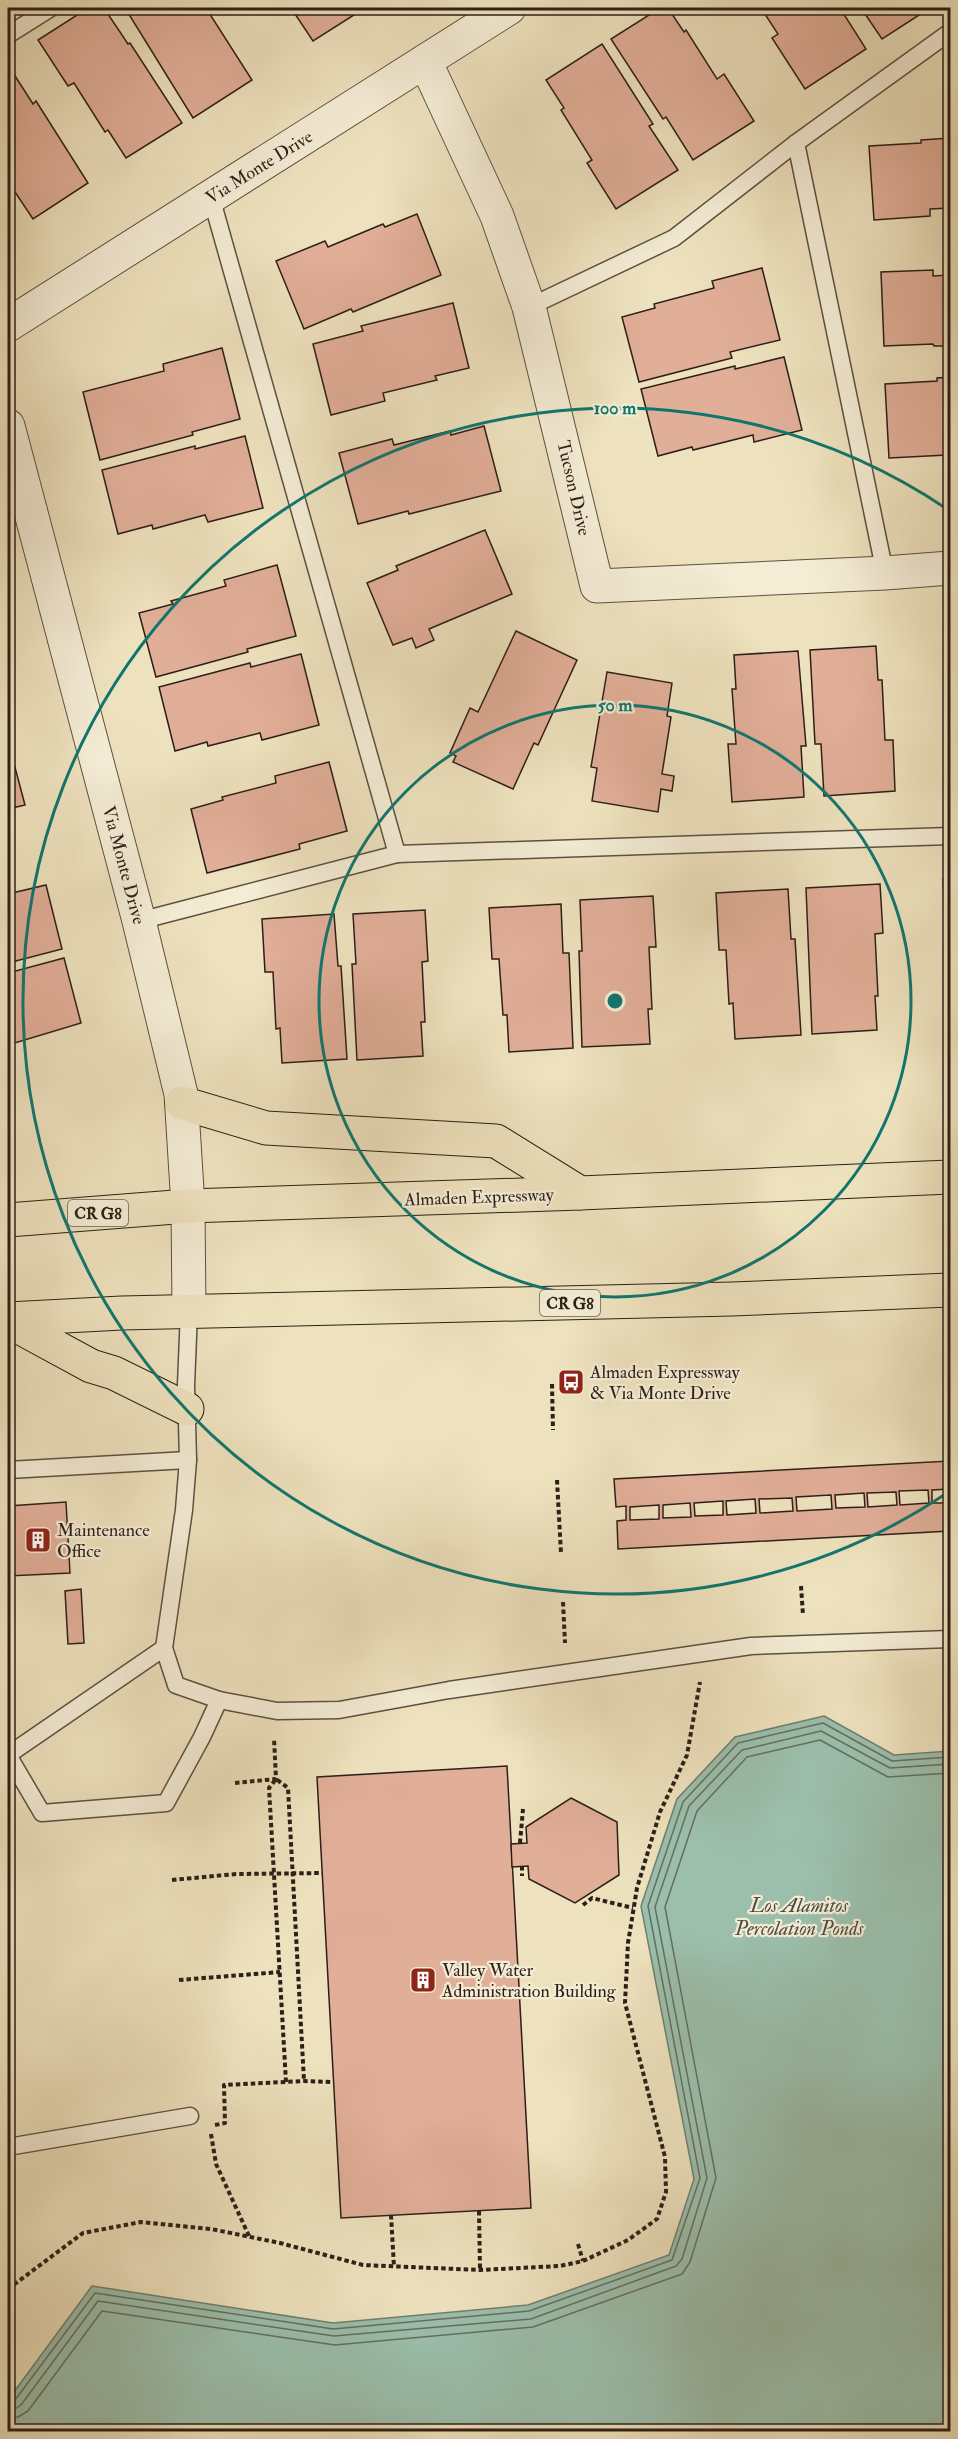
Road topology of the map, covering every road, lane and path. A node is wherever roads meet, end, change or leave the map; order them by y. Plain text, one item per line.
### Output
1 (51, 8) edge
2 (509, 8) edge
3 (951, 32) edge
4 (8, 35) edge
5 (425, 61) junction
6 (796, 143) junction
7 (211, 197) junction
8 (529, 308) junction
9 (8, 325) edge
10 (8, 426) edge
11 (951, 568) edge
12 (885, 573) junction
13 (951, 836) edge
14 (397, 854) junction
15 (139, 921) junction
16 (182, 1103) junction
17 (945, 1173) edge
18 (580, 1193) junction
19 (188, 1206) junction
20 (8, 1220) edge
21 (951, 1290) edge
22 (189, 1312) junction
23 (8, 1320) edge
24 (552, 1384) dead end
25 (187, 1409) junction
26 (553, 1430) dead end
27 (188, 1460) junction
28 (8, 1470) edge
29 (557, 1480) dead end
30 (561, 1553) dead end
31 (801, 1586) dead end
32 (563, 1602) dead end
33 (803, 1625) dead end
34 (951, 1639) edge
35 (565, 1647) dead end
36 (164, 1648) junction
37 (700, 1682) dead end
38 (219, 1700) junction
39 (273, 1735) dead end
40 (8, 1755) edge
41 (276, 1779) junction
42 (236, 1783) dead end
43 (523, 1809) dead end
44 (520, 1843) dead end
45 (522, 1866) dead end
46 (274, 1873) junction
47 (322, 1873) dead end
48 (293, 1874) junction
49 (522, 1876) dead end
50 (172, 1880) dead end
51 (583, 1905) dead end
52 (633, 1908) junction
53 (280, 1972) junction
54 (179, 1980) dead end
55 (304, 2081) junction
56 (286, 2082) junction
57 (333, 2082) dead end
58 (190, 2116) dead end
59 (8, 2147) edge
60 (478, 2211) dead end
61 (391, 2216) dead end
62 (249, 2236) junction
63 (578, 2244) dead end
64 (583, 2261) junction
65 (394, 2267) junction
66 (480, 2270) junction
67 (8, 2289) edge

1 - 4 lane
2 - 5 street, Via Monte Drive
3 - 6 lane
5 - 7 street, Via Monte Drive
5 - 8 street, Tucson Drive
6 - 8 lane
6 - 12 lane
7 - 9 street, Via Monte Drive
7 - 14 lane
8 - 12 street, Tucson Drive
10 - 15 street, Via Monte Drive
11 - 12 street, Tucson Drive
13 - 14 lane
14 - 15 lane
15 - 16 street, Via Monte Drive
16 - 18 main road
16 - 19 street, Via Monte Drive
17 - 18 main road, Almaden Expressway / CR G8
18 - 19 main road, Almaden Expressway / CR G8
19 - 20 main road, Almaden Expressway / CR G8
19 - 22 street, Via Monte Drive
21 - 22 main road, CR G8
22 - 23 main road, CR G8
22 - 25 lane
23 - 25 main road
24 - 26 path
25 - 27 lane
27 - 28 lane
27 - 36 lane
29 - 30 path
31 - 33 path
32 - 35 path
34 - 38 lane
36 - 38 lane
36 - 40 lane
37 - 52 path
38 - 40 lane
39 - 41 path
41 - 42 path
41 - 46 path
41 - 48 path
43 - 44 path
45 - 49 path
46 - 48 path
46 - 50 path
46 - 53 path
47 - 48 path
48 - 55 path
51 - 52 path
52 - 64 path
53 - 54 path
53 - 56 path
55 - 56 path
55 - 57 path
56 - 62 path
58 - 59 lane
60 - 66 path
61 - 65 path
62 - 65 path
62 - 67 path
63 - 64 path
64 - 66 path
65 - 66 path

